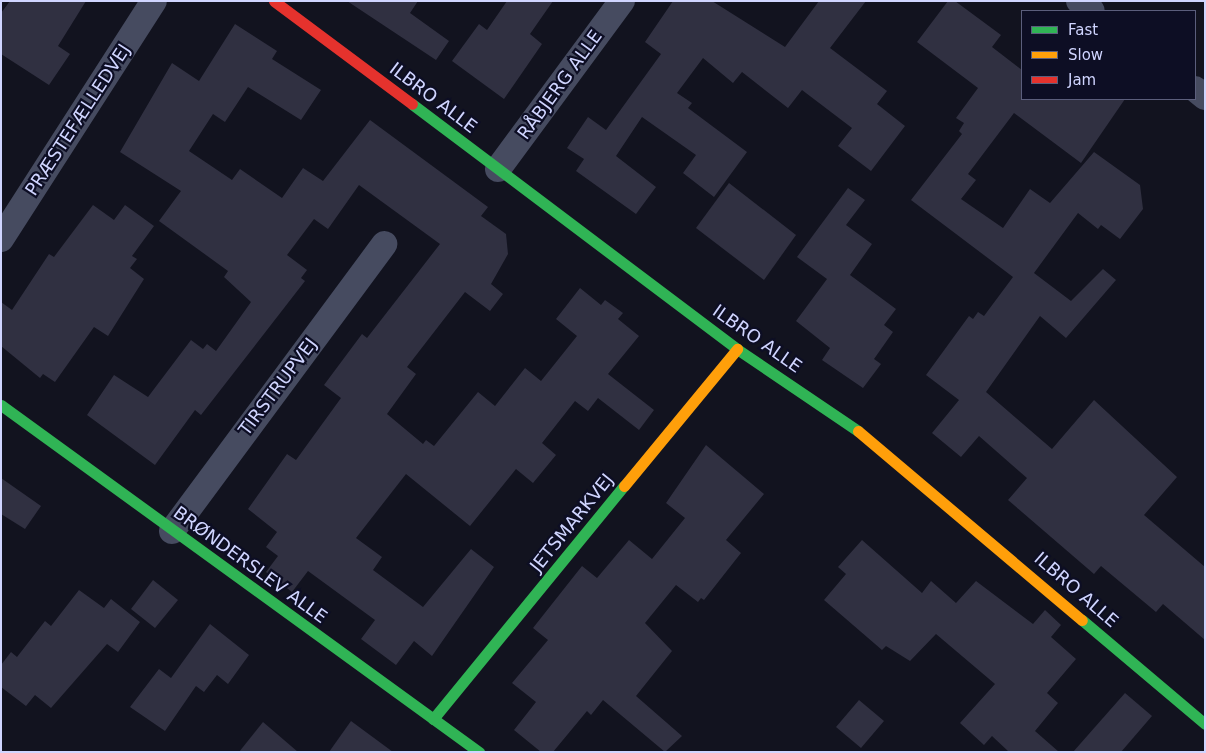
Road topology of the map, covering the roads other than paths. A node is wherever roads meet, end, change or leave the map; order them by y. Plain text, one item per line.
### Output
1 (154, 1) edge
2 (274, 1) edge
3 (622, 1) edge
4 (1078, 1) edge
5 (1091, 10) edge
6 (498, 169) junction
7 (1, 239) edge
8 (384, 244) dead end
9 (737, 349) junction
10 (1, 405) edge
11 (172, 531) junction
12 (434, 719) junction
13 (1205, 724) edge
14 (478, 752) edge

1 - 7 street, PRÆSTEFÆLLEDVEJ
2 - 6 street, ILBRO ALLE
3 - 6 street, RÅBJERG ALLE
4 - 5 street
6 - 9 street, ILBRO ALLE
8 - 11 street, TIRSTRUPVEJ
9 - 12 street, JETSMARKVEJ
9 - 13 street, ILBRO ALLE
10 - 11 street, BRØNDERSLEV ALLE
11 - 12 street, BRØNDERSLEV ALLE
12 - 14 street, BRØNDERSLEV ALLE

